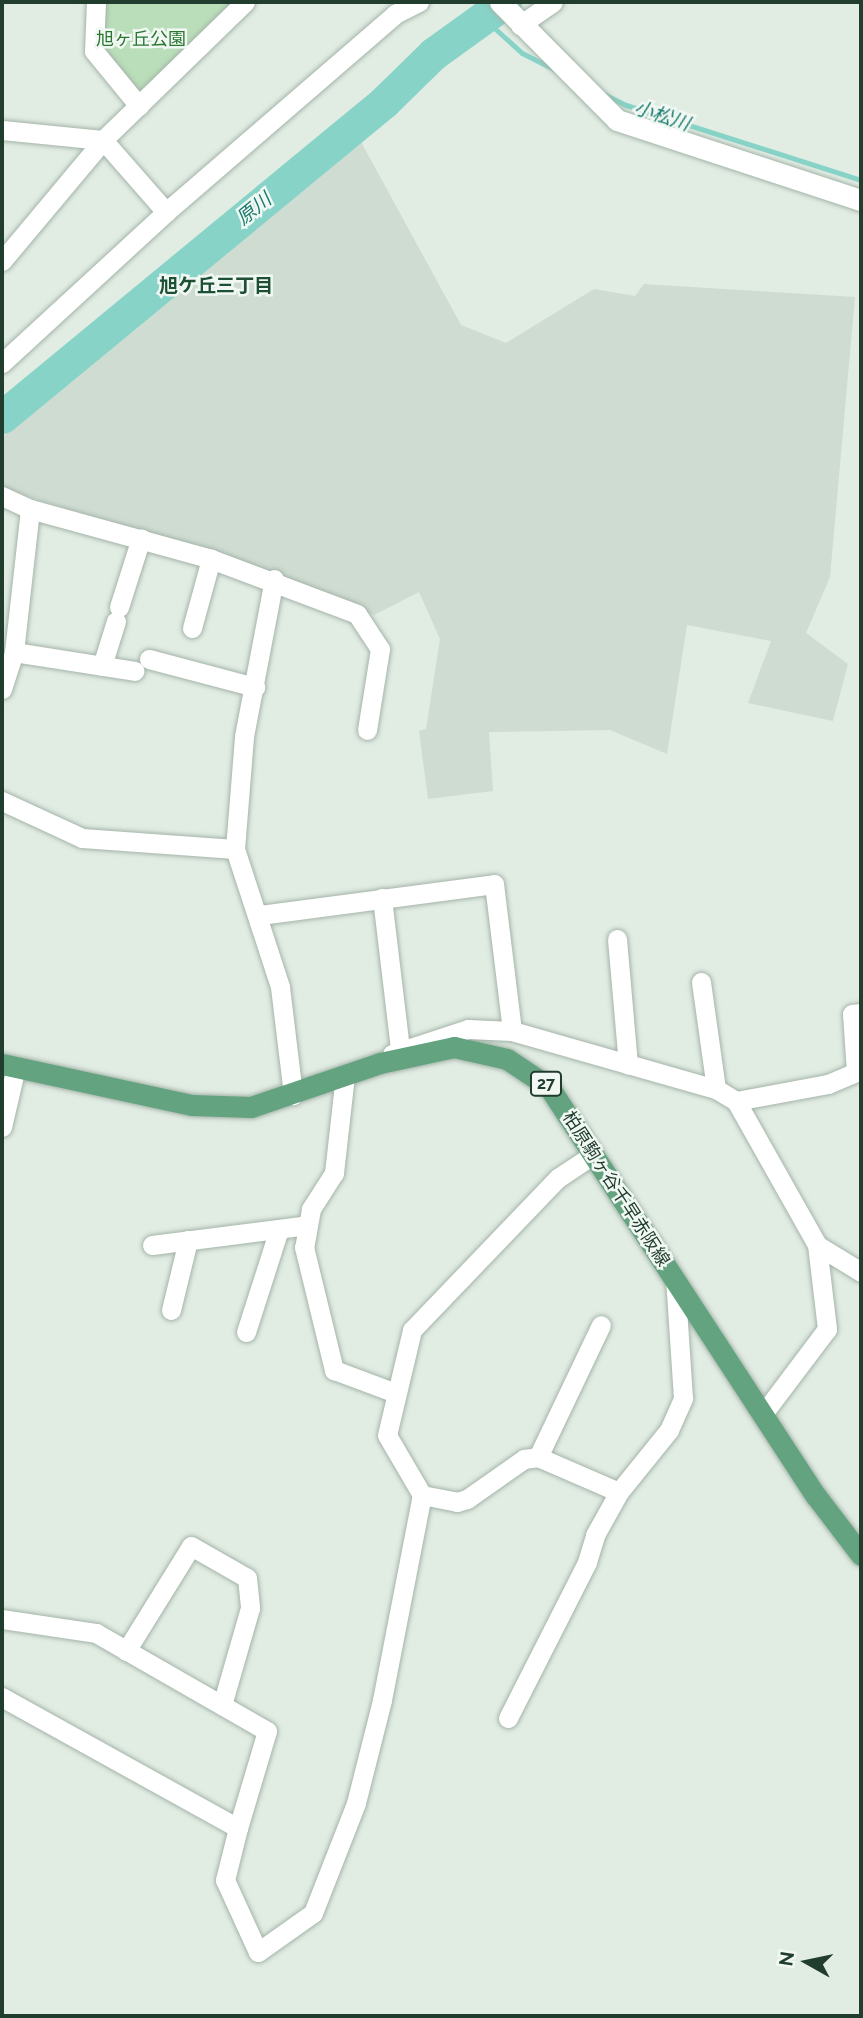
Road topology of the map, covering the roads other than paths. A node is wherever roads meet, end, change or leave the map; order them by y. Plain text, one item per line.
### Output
1 (96, 2) edge
2 (245, 2) edge
3 (419, 2) edge
4 (553, 2) edge
5 (511, 14) edge
6 (139, 106) junction
7 (2, 130) edge
8 (103, 140) junction
9 (861, 200) edge
10 (166, 212) junction
11 (2, 261) edge
12 (2, 361) edge
13 (2, 496) edge
14 (30, 509) junction
15 (141, 538) junction
16 (211, 559) junction
17 (274, 579) junction
18 (192, 628) dead end
19 (14, 652) junction
20 (102, 666) junction
21 (254, 687) junction
22 (2, 689) edge
23 (367, 730) dead end
24 (2, 801) edge
25 (235, 849) junction
26 (382, 898) junction
27 (260, 915) junction
28 (617, 939) dead end
29 (701, 982) dead end
30 (861, 1013) edge
31 (512, 1031) junction
32 (400, 1049) junction
33 (380, 1063) junction
34 (628, 1065) junction
35 (9, 1066) edge
36 (345, 1075) junction
37 (716, 1089) junction
38 (293, 1095) junction
39 (736, 1101) junction
40 (2, 1127) edge
41 (594, 1154) junction
42 (308, 1225) junction
43 (279, 1229) junction
44 (188, 1240) junction
45 (152, 1245) dead end
46 (817, 1245) junction
47 (861, 1272) edge
48 (675, 1279) junction
49 (171, 1310) dead end
50 (601, 1325) dead end
51 (246, 1332) dead end
52 (396, 1393) junction
53 (763, 1414) junction
54 (538, 1457) junction
55 (619, 1492) junction
56 (422, 1495) junction
57 (861, 1555) edge
58 (2, 1619) edge
59 (126, 1651) junction
60 (2, 1698) edge
61 (222, 1705) junction
62 (508, 1718) dead end
63 (237, 1828) junction

1 - 6 street
2 - 6 street
3 - 10 street
4 - 5 street
5 - 9 street
6 - 8 street
7 - 8 street
8 - 10 street
8 - 11 street
10 - 12 street
13 - 14 street
14 - 15 street
14 - 19 street
15 - 16 street
15 - 20 street
16 - 17 street
16 - 18 street
17 - 21 street
17 - 23 street
19 - 20 street
19 - 22 street
20 - 21 street
21 - 25 street
24 - 25 street
25 - 27 street
26 - 27 street
26 - 31 street
26 - 32 street
27 - 38 street
28 - 34 street
29 - 37 street
30 - 39 street
31 - 32 street
31 - 34 street
32 - 33 street
33 - 36 main road, 柏原駒ヶ谷千早赤阪線 / 27
33 - 41 main road, 柏原駒ヶ谷千早赤阪線 / 27
34 - 37 street
35 - 38 main road, 柏原駒ヶ谷千早赤阪線 / 27
35 - 40 street
36 - 38 main road, 柏原駒ヶ谷千早赤阪線 / 27
36 - 42 street
37 - 39 street
39 - 46 street
41 - 48 main road, 柏原駒ヶ谷千早赤阪線 / 27
41 - 52 street
42 - 43 street
42 - 52 street
43 - 44 street
43 - 51 street
44 - 45 street
44 - 49 street
46 - 47 street
46 - 53 street
48 - 53 main road, 柏原駒ヶ谷千早赤阪線 / 27
48 - 55 street
50 - 54 street
52 - 56 street
53 - 57 main road, 柏原駒ヶ谷千早赤阪線 / 27
54 - 55 street
54 - 56 street
55 - 62 street
56 - 63 street
58 - 59 street
59 - 61 street
59 - 61 street
60 - 63 street
61 - 63 street

